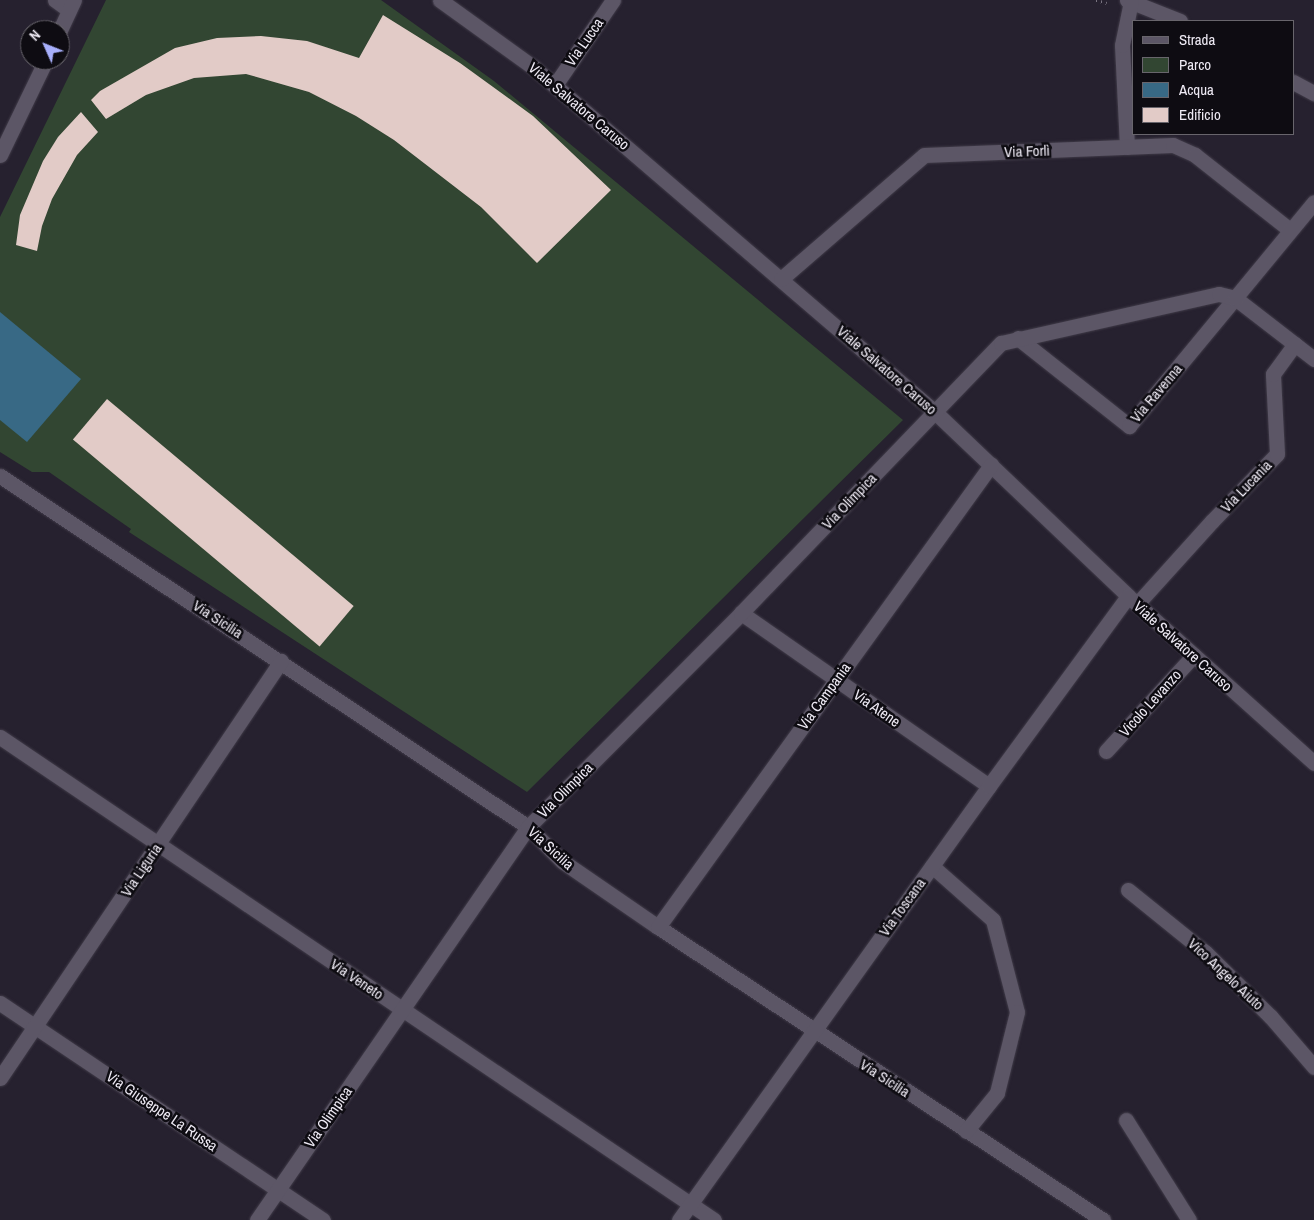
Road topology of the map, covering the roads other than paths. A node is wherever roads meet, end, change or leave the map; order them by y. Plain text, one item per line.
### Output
1 (55, 0) edge
2 (440, 0) edge
3 (614, 0) edge
4 (1129, 1) edge
5 (72, 5) edge
6 (65, 20) edge
7 (1177, 20) edge
8 (41, 70) edge
9 (1294, 83) edge
10 (555, 85) junction
11 (1314, 93) edge
12 (1127, 147) junction
13 (0, 155) edge
14 (1314, 202) edge
15 (1290, 230) junction
16 (781, 279) junction
17 (1234, 298) junction
18 (1018, 338) junction
19 (1295, 344) junction
20 (1314, 359) edge
21 (935, 412) junction
22 (991, 465) junction
23 (0, 476) edge
24 (1132, 600) junction
25 (741, 613) junction
26 (1194, 655) junction
27 (281, 661) junction
28 (836, 680) junction
29 (0, 737) edge
30 (1106, 751) dead end
31 (1314, 762) edge
32 (989, 786) junction
33 (528, 827) junction
34 (158, 844) junction
35 (932, 866) junction
36 (1128, 890) dead end
37 (658, 927) junction
38 (0, 1003) edge
39 (402, 1009) junction
40 (35, 1026) junction
41 (813, 1031) junction
42 (1314, 1068) edge
43 (0, 1078) edge
44 (1126, 1120) dead end
45 (966, 1131) junction
46 (278, 1190) junction
47 (690, 1204) junction
48 (257, 1220) edge
49 (323, 1220) edge
50 (679, 1220) edge
51 (714, 1220) edge
52 (1103, 1220) edge
53 (1189, 1220) edge

1 - 5 street
2 - 10 street, Viale Salvatore Caruso
3 - 10 street, Via Lucca
4 - 7 street
4 - 12 street
5 - 6 street
8 - 13 street
9 - 11 street
10 - 16 street, Viale Salvatore Caruso
12 - 15 street, Via Forlì
12 - 16 street, Via Forlì
14 - 15 street, Via Ravenna
15 - 17 street, Via Ravenna
16 - 21 street, Viale Salvatore Caruso
17 - 18 street
17 - 18 street, Via Ravenna
17 - 19 street
18 - 21 street
19 - 20 street
19 - 24 street, Via Lucania
21 - 22 street, Viale Salvatore Caruso
21 - 25 street, Via Olimpica
22 - 24 street, Viale Salvatore Caruso
22 - 28 street, Via Campania
23 - 27 street, Via Sicilia
24 - 26 street, Viale Salvatore Caruso
24 - 32 street, Via Toscana
25 - 28 street, Via Atene
25 - 33 street, Via Olimpica
26 - 30 street, Vicolo Levanzo
26 - 31 street, Viale Salvatore Caruso
27 - 33 street, Via Sicilia
27 - 34 street, Via Liguria
28 - 32 street, Via Atene
28 - 37 street, Via Campania
29 - 34 street, Via Veneto
32 - 35 street, Via Toscana
33 - 37 street, Via Sicilia
33 - 39 street, Via Olimpica
34 - 39 street, Via Veneto
34 - 40 street, Via Liguria
35 - 41 street, Via Toscana
35 - 45 street
36 - 42 street, Vico Angelo Aiuto
37 - 41 street, Via Sicilia
38 - 40 street, Via Giuseppe La Russa
39 - 46 street, Via Olimpica
39 - 47 street, Via Veneto
40 - 43 street, Via Liguria
40 - 46 street, Via Giuseppe La Russa
41 - 45 street, Via Sicilia
41 - 47 street, Via Toscana
44 - 53 street
45 - 52 street, Via Sicilia
46 - 48 street, Via Olimpica
46 - 49 street, Via Giuseppe La Russa
47 - 50 street, Via Toscana
47 - 51 street, Via Veneto

